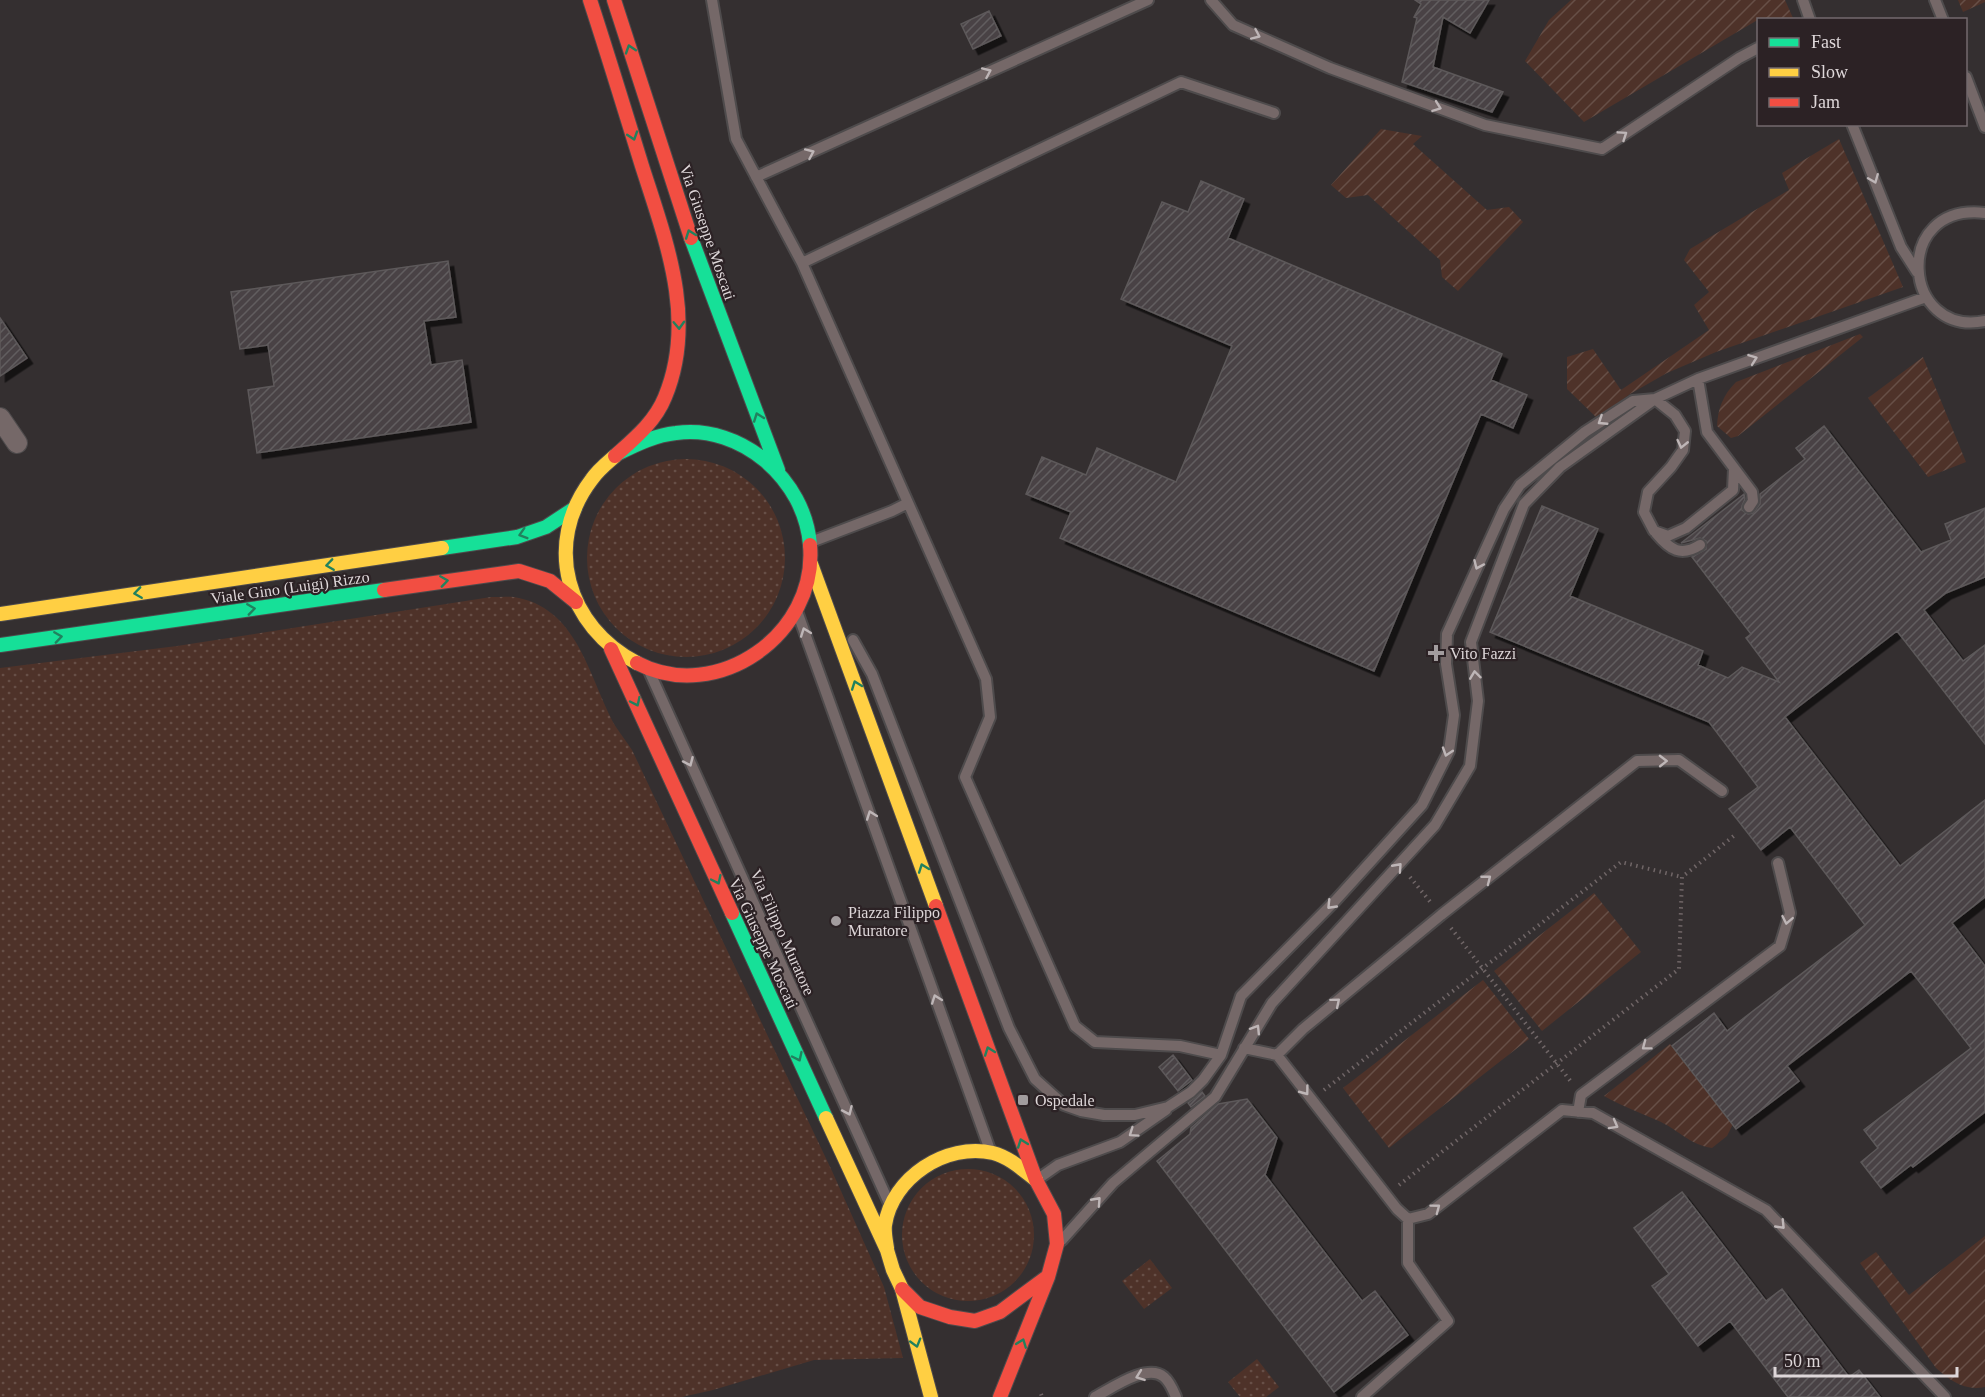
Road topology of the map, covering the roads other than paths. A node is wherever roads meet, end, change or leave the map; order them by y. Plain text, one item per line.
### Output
1 (590, 0) edge
2 (614, 0) edge
3 (712, 0) edge
4 (1148, 0) edge
5 (1211, 0) edge
6 (1803, 0) edge
7 (1935, 0) edge
8 (1809, 18) edge
9 (1942, 18) edge
10 (1757, 48) edge
11 (1967, 82) edge
12 (1274, 113) dead end
13 (1853, 126) edge
14 (1985, 127) edge
15 (756, 177) junction
16 (1985, 213) edge
17 (802, 262) junction
18 (1917, 273) junction
19 (1926, 297) junction
20 (1985, 321) edge
21 (1698, 379) junction
22 (1655, 399) junction
23 (0, 418) edge
24 (17, 443) dead end
25 (619, 453) junction
26 (1734, 468) junction
27 (778, 472) junction
28 (908, 503) junction
29 (1749, 507) dead end
30 (575, 508) junction
31 (1654, 531) junction
32 (810, 542) junction
33 (1700, 545) dead end
34 (811, 564) junction
35 (817, 577) junction
36 (576, 602) junction
37 (797, 611) junction
38 (0, 614) edge
39 (0, 645) edge
40 (611, 649) junction
41 (648, 670) junction
42 (1722, 791) dead end
43 (1778, 863) dead end
44 (1244, 1048) junction
45 (1221, 1055) junction
46 (1277, 1055) junction
47 (1181, 1100) junction
48 (1578, 1112) junction
49 (992, 1153) junction
50 (1036, 1180) junction
51 (890, 1206) junction
52 (1408, 1219) junction
53 (1058, 1244) junction
54 (887, 1250) junction
55 (1047, 1276) junction
56 (902, 1289) junction
57 (931, 1397) edge
58 (1000, 1397) edge
59 (1095, 1397) edge
60 (1176, 1397) edge
61 (1362, 1397) edge
62 (1945, 1397) edge

1 -> 25 street, Via Giuseppe Moscati
27 -> 2 street, Via Giuseppe Moscati
3 - 15 lane
15 -> 4 lane
5 -> 10 lane
6 - 8 lane
7 - 9 lane
11 - 14 lane
12 - 17 lane
13 -> 18 lane
15 - 17 lane
16 - 18 lane
17 - 28 lane
18 - 19 lane
19 - 20 lane
21 -> 19 lane
21 - 22 lane
21 - 26 lane
22 -> 31 lane
44 -> 22 lane
22 -> 45 lane
23 - 24 street
25 - 27 street, Via Giuseppe Moscati
25 - 30 street, Via Giuseppe Moscati
26 - 29 lane
26 - 31 lane
27 - 32 street, Via Giuseppe Moscati
28 - 32 lane
28 - 45 lane
30 - 36 street, Via Giuseppe Moscati
30 -> 38 street, Viale Gino (Luigi) Rizzo
31 - 33 lane
32 - 34 street, Via Giuseppe Moscati
34 - 35 street, Via Giuseppe Moscati
34 - 37 street, Via Giuseppe Moscati
35 - 47 lane
50 -> 35 street, Via Giuseppe Moscati
39 -> 36 street, Viale Gino (Luigi) Rizzo
36 - 40 street, Via Giuseppe Moscati
37 - 41 street, Via Giuseppe Moscati
49 -> 37 lane
40 - 41 street, Via Giuseppe Moscati
40 -> 54 street, Via Giuseppe Moscati
41 -> 51 lane, Via Filippo Muratore
46 -> 42 lane
43 -> 48 lane
44 - 46 lane
53 -> 44 lane
45 - 47 lane
46 -> 52 lane
47 -> 50 lane
52 -> 48 lane
48 -> 62 lane
49 - 50 street, Via Giuseppe Moscati
49 - 51 street, Via Giuseppe Moscati
50 - 53 street, Via Giuseppe Moscati
51 - 54 street, Via Giuseppe Moscati
52 - 61 lane
53 - 55 street, Via Giuseppe Moscati
54 - 56 street, Via Giuseppe Moscati
55 - 56 street, Via Giuseppe Moscati
58 -> 55 street, Via Giuseppe Moscati
56 -> 57 street, Via Giuseppe Moscati
60 -> 59 lane

